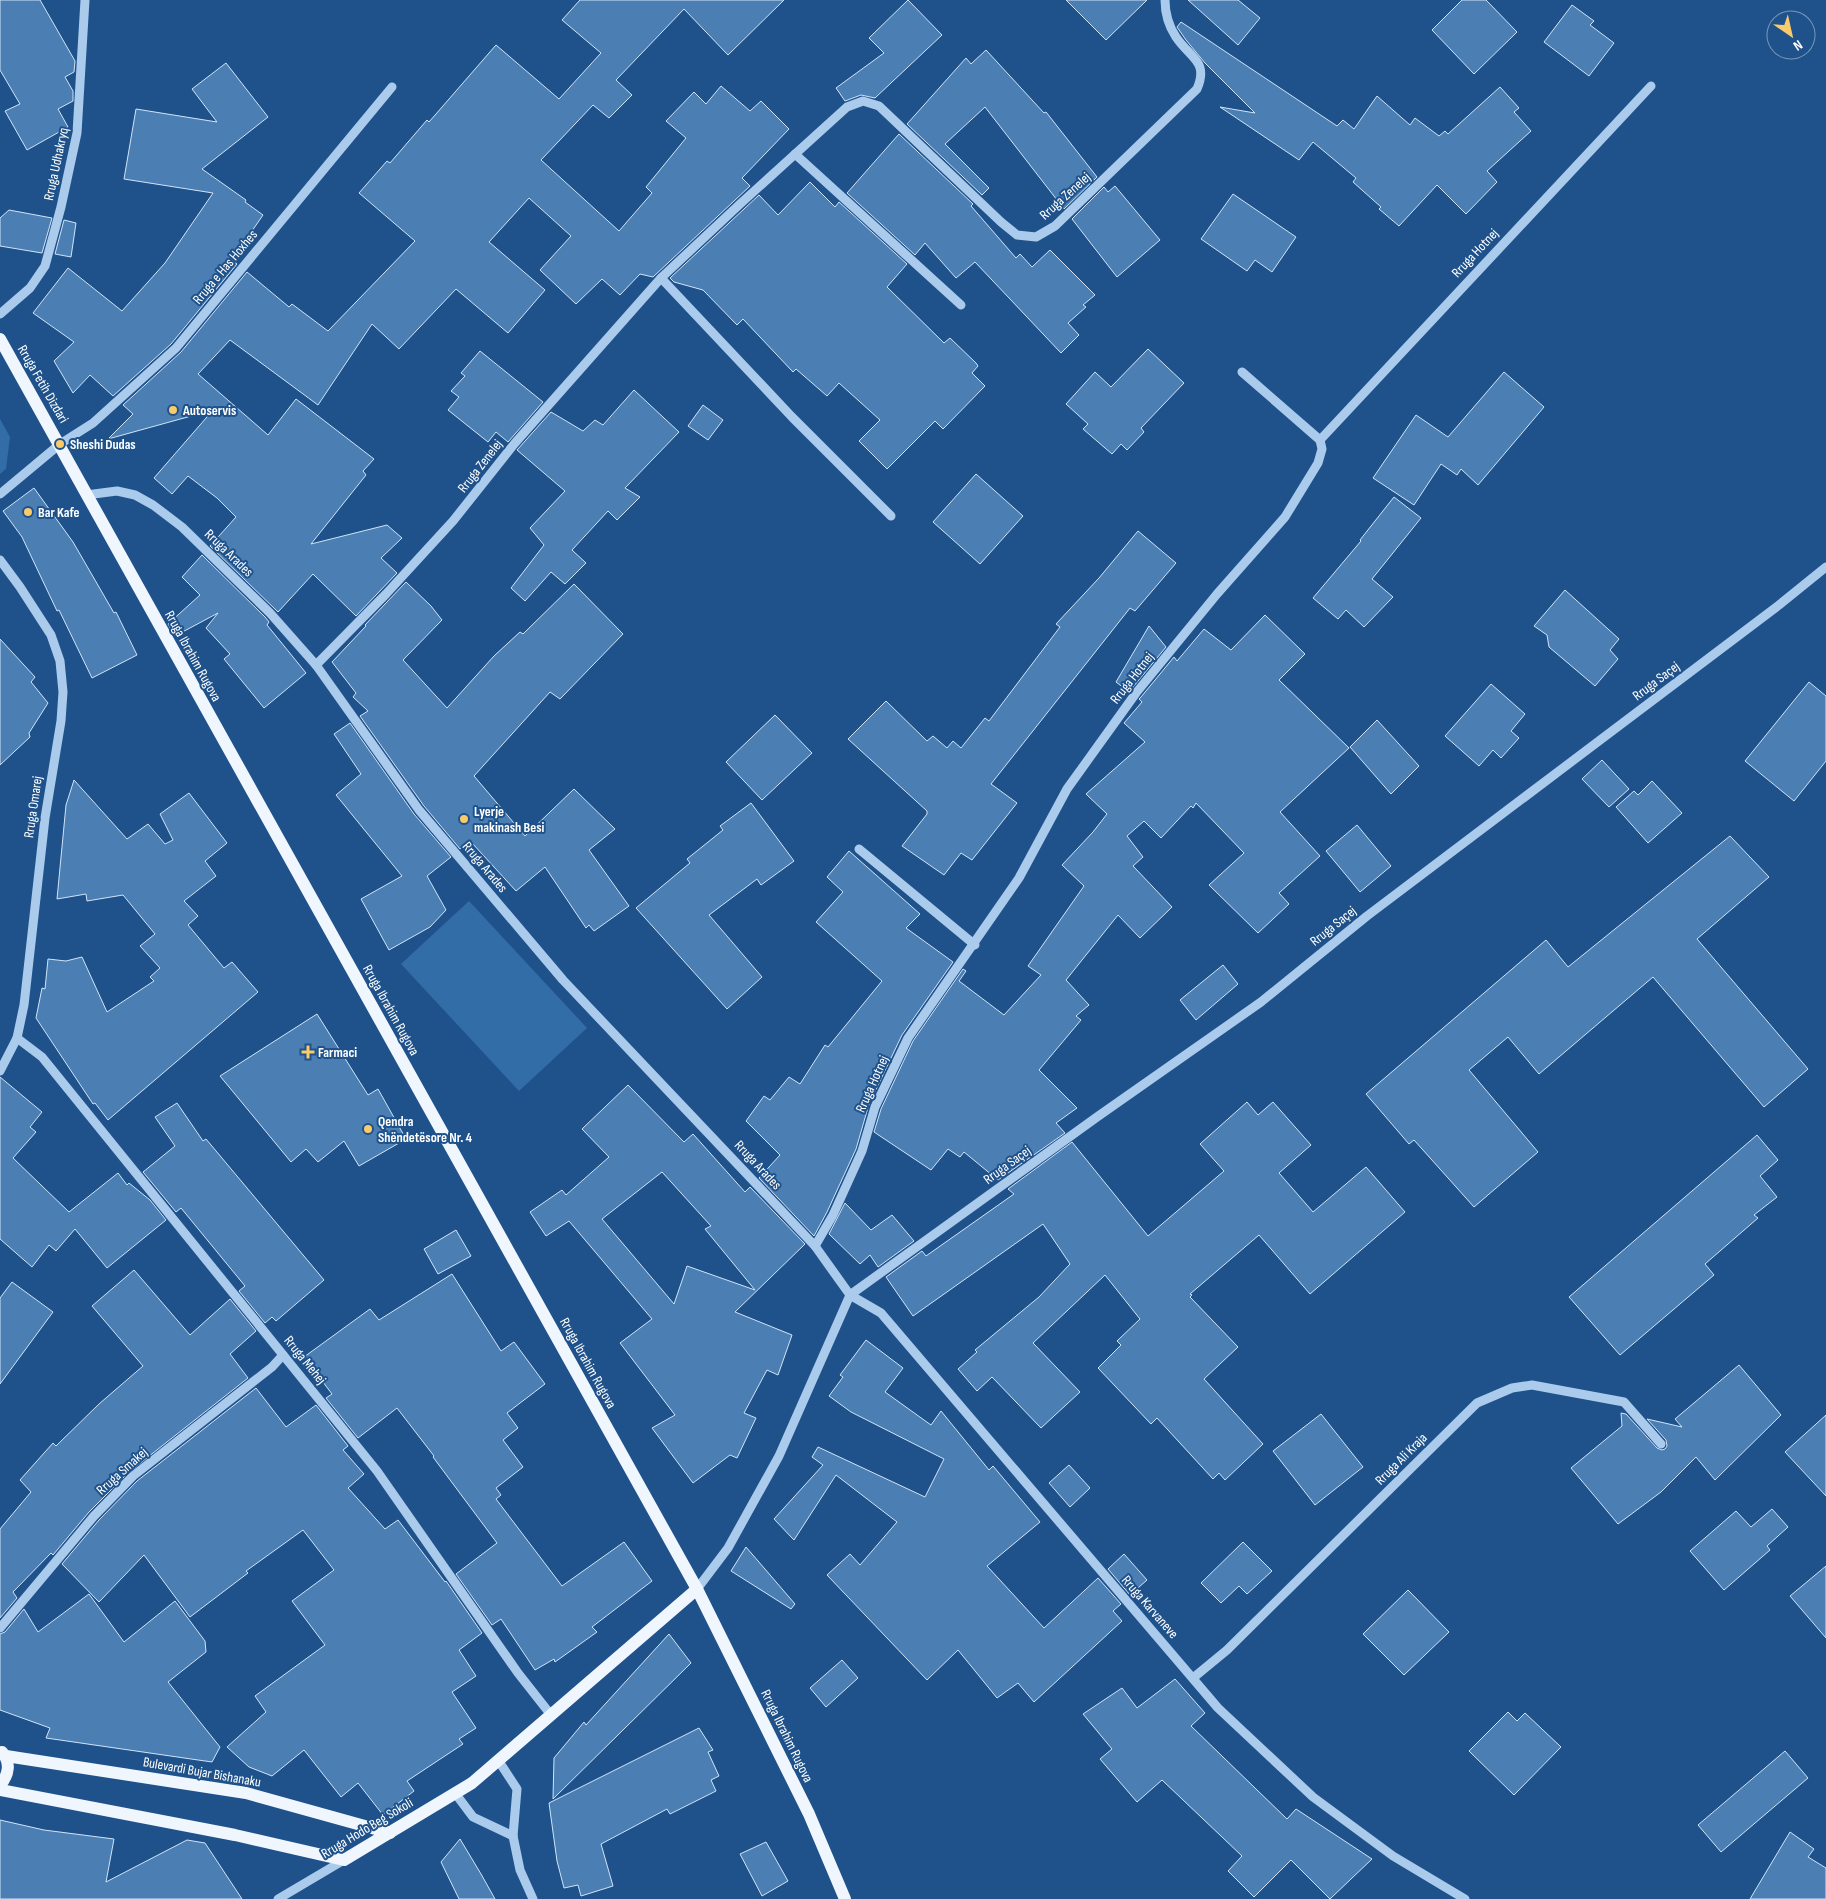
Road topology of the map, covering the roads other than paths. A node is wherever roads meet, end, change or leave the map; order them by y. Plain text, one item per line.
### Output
1 (86, 0) edge
2 (1165, 0) edge
3 (392, 86) dead end
4 (1651, 86) dead end
5 (795, 154) junction
6 (660, 278) junction
7 (961, 305) dead end
8 (0, 314) edge
9 (0, 339) edge
10 (1242, 372) dead end
11 (1320, 440) junction
12 (60, 444) junction
13 (0, 494) edge
14 (86, 496) junction
15 (891, 516) dead end
16 (0, 560) edge
17 (1826, 567) edge
18 (316, 665) junction
19 (859, 849) dead end
20 (975, 944) junction
21 (17, 1038) junction
22 (0, 1070) edge
23 (815, 1246) junction
24 (850, 1295) junction
25 (284, 1355) junction
26 (1662, 1444) dead end
27 (697, 1589) junction
28 (0, 1628) edge
29 (1193, 1678) junction
30 (551, 1714) junction
31 (3, 1753) edge
32 (498, 1760) junction
33 (0, 1785) edge
34 (0, 1790) edge
35 (455, 1793) junction
36 (390, 1833) junction
37 (513, 1836) junction
38 (344, 1860) junction
39 (278, 1899) edge
40 (534, 1899) edge
41 (845, 1899) edge
42 (1465, 1899) edge

1 - 8 street, Rruga Udhakryq
2 - 5 street, Rruga Zenelej
3 - 12 street, Rruga e Has Hoxhes
4 - 11 street, Rruga Hotnej
5 - 6 street, Rruga Zenelej
5 - 7 street
6 - 15 street
6 - 18 street, Rruga Zenelej
9 - 12 main road, Rruga Fetih Dizdari
10 - 11 street
11 - 20 street, Rruga Hotnej
12 - 13 street, Rruga e Has Hoxhes
12 - 14 main road, Rruga Ibrahim Rugova
14 - 18 street, Rruga Arades
14 - 27 main road, Rruga Ibrahim Rugova
16 - 21 street, Rruga Omarej
17 - 24 street, Rruga Saçej
18 - 23 street, Rruga Arades
19 - 20 street
20 - 23 street, Rruga Hotnej
21 - 22 street, Rruga Omarej
21 - 25 street, Rruga Mehej
23 - 24 street, Rruga Arades
24 - 27 street
24 - 29 street, Rruga Karvaneve
25 - 28 street, Rruga Smakej
25 - 30 street, Rruga Mehej
26 - 29 street, Rruga Ali Kraja
27 - 30 main road
27 - 41 main road, Rruga Ibrahim Rugova
29 - 42 street, Rruga Karvaneve
30 - 32 main road
31 - 33 main road
31 - 36 main road, Bulevardi Bujar Bishanaku
32 - 35 main road, Rruga Hodo Beg Sokoli
32 - 37 street
34 - 38 main road
35 - 36 main road, Rruga Hodo Beg Sokoli
35 - 37 street
36 - 38 main road, Rruga Hodo Beg Sokoli
37 - 40 street
38 - 39 street, Rruga Hodo Beg Sokoli

